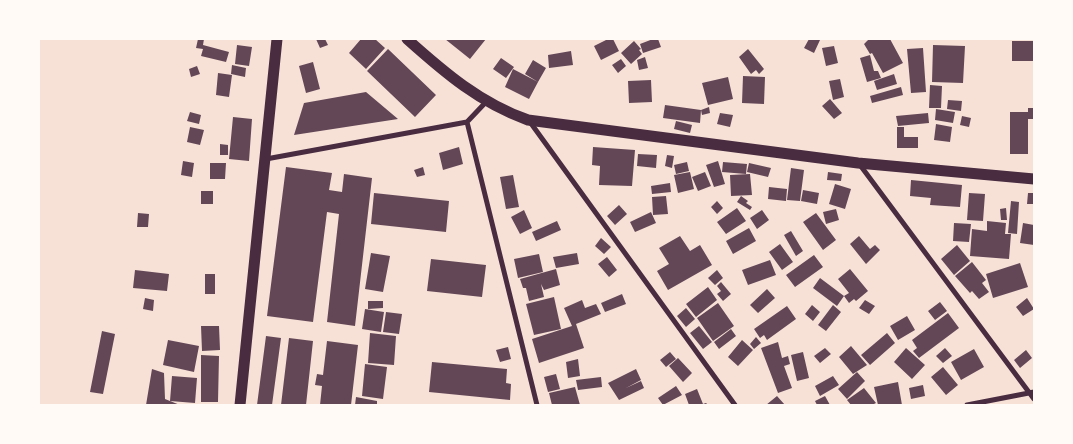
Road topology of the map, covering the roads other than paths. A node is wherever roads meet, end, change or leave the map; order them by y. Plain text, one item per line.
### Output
1 (277, 39) edge
2 (407, 39) edge
3 (486, 102) junction
4 (528, 120) junction
5 (467, 122) junction
6 (263, 160) junction
7 (858, 163) junction
8 (1034, 179) edge
9 (1032, 392) edge
10 (1034, 399) edge
11 (240, 405) edge
12 (537, 405) edge
13 (735, 405) edge
14 (967, 405) edge

1 - 6 main road
2 - 3 main road
3 - 4 main road
3 - 5 street
4 - 7 main road
4 - 13 street
5 - 6 street
5 - 12 street
6 - 11 main road
7 - 8 main road
7 - 9 street
9 - 10 street
9 - 14 street

